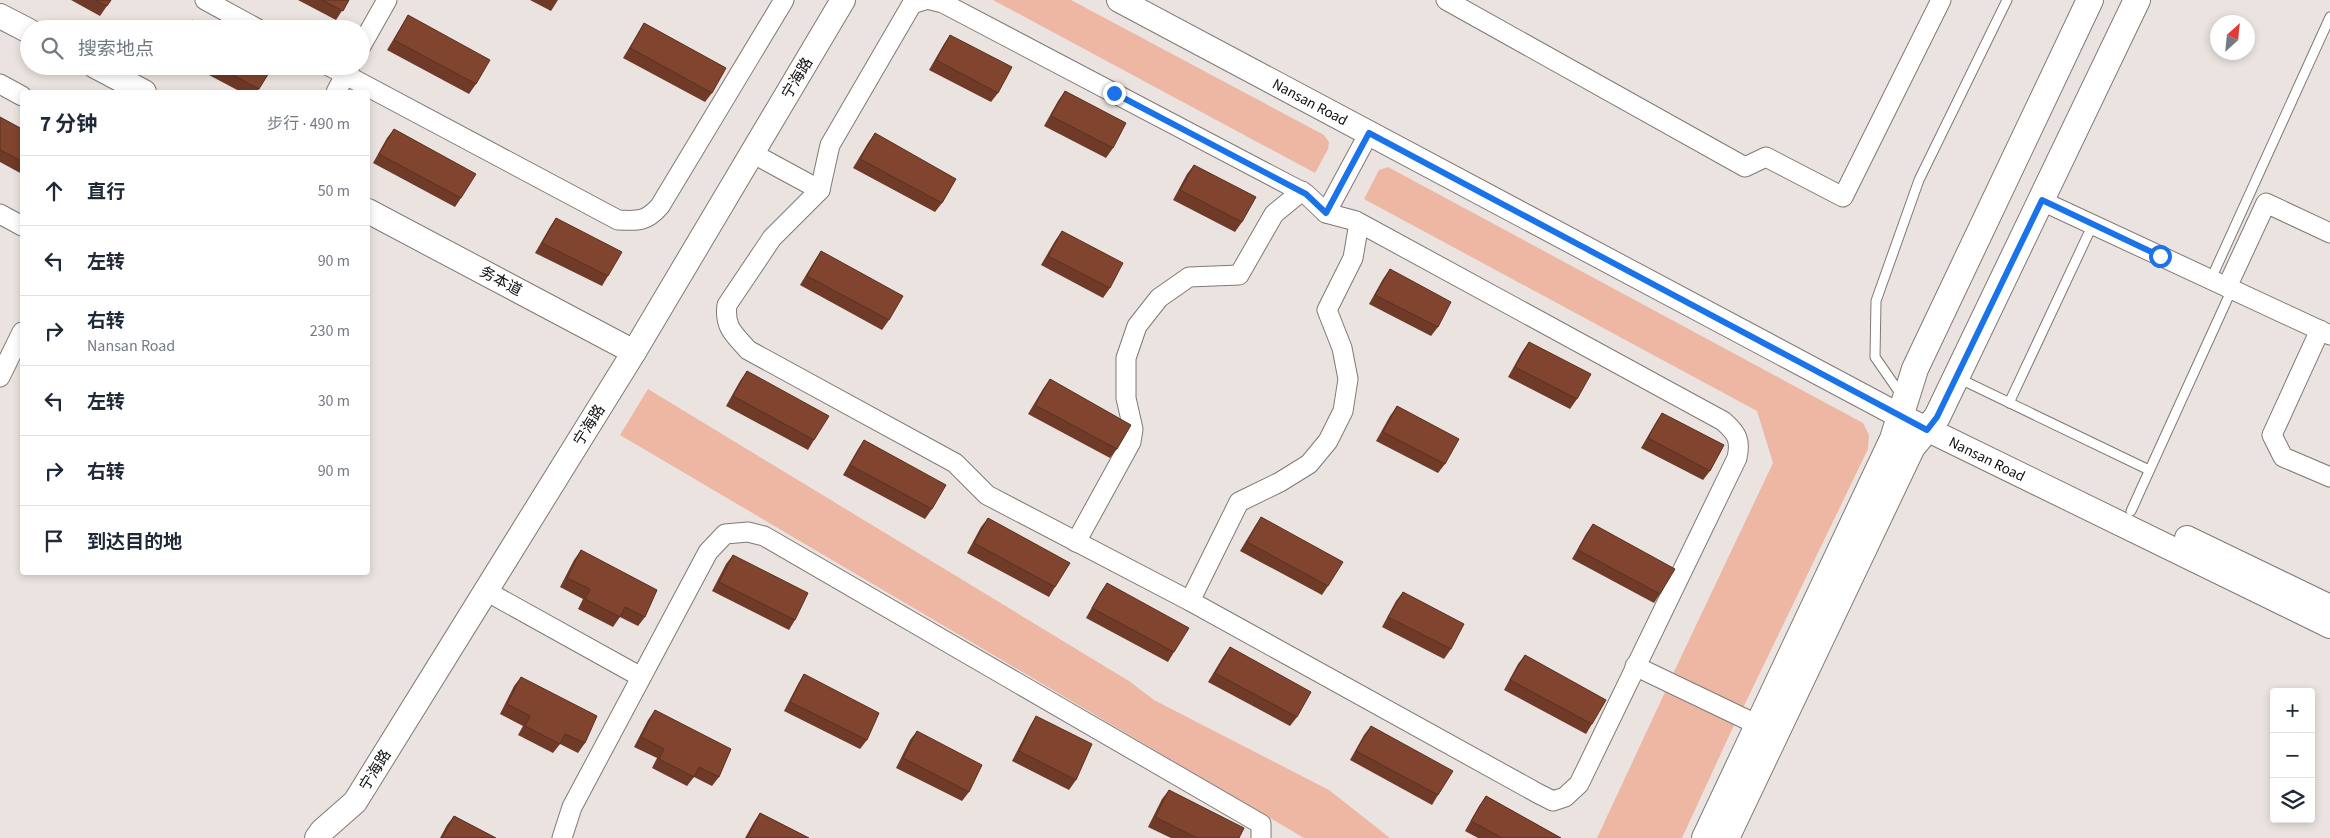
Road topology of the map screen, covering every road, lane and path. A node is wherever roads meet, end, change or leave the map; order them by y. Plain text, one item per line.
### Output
1 (206, 0) edge
2 (386, 0) edge
3 (784, 0) edge
4 (843, 0) edge
5 (925, 0) edge
6 (931, 0) edge
7 (1119, 0) edge
8 (1149, 0) edge
9 (1446, 0) edge
10 (1941, 0) edge
11 (2007, 0) edge
12 (2090, 0) edge
13 (2136, 0) edge
14 (0, 16) edge
15 (2330, 17) edge
16 (242, 20) edge
17 (20, 26) edge
18 (370, 29) edge
19 (112, 75) edge
20 (340, 75) edge
21 (353, 75) edge
22 (0, 84) edge
23 (140, 90) edge
24 (337, 90) edge
25 (20, 95) edge
26 (1369, 133) junction
27 (752, 153) junction
28 (820, 190) junction
29 (1302, 191) junction
30 (2042, 200) junction
31 (370, 212) edge
32 (1326, 213) junction
33 (0, 214) edge
34 (1359, 223) junction
35 (2093, 224) junction
36 (20, 225) edge
37 (2330, 233) edge
38 (2223, 285) junction
39 (2325, 333) edge
40 (20, 334) edge
41 (6, 350) edge
42 (634, 352) junction
43 (0, 377) edge
44 (1956, 377) junction
45 (2009, 403) junction
46 (1902, 408) junction
47 (1932, 423) junction
48 (2150, 470) junction
49 (2330, 477) edge
50 (2131, 511) junction
51 (1076, 542) junction
52 (486, 592) junction
53 (1190, 601) junction
54 (2330, 607) edge
55 (2330, 626) edge
56 (1635, 666) junction
57 (641, 677) junction
58 (1758, 725) junction
59 (317, 838) edge
60 (562, 838) edge
61 (1260, 838) edge
62 (1705, 838) edge
63 (1726, 838) edge

1 - 16 street
2 - 18 street
3 - 21 street
4 - 27 street, 宁海路
5 - 28 street
6 - 29 street
7 - 26 street, Nansan Road
8 - 46 street, Nansan Road
9 - 10 street
11 - 46 lane
12 - 46 main road
13 - 30 main road
14 - 17 street
15 - 38 lane
19 - 23 street
20 - 24 street
22 - 25 street
26 - 32 street
26 - 46 street, Nansan Road
27 - 28 street
27 - 42 street, 宁海路
28 - 51 street
29 - 32 street
29 - 51 street
30 - 35 street
30 - 44 main road
31 - 42 street, 务本道
32 - 34 street
33 - 36 street
34 - 53 street
34 - 56 street
35 - 38 street
35 - 45 lane
37 - 38 street
38 - 39 street
38 - 48 lane
39 - 49 street
40 - 41 street
41 - 43 street
42 - 52 street, 宁海路
44 - 45 lane
44 - 47 main road
45 - 48 lane
46 - 47 street, Nansan Road
46 - 58 main road
47 - 50 street, Nansan Road
47 - 55 street, Nansan Road
47 - 63 main road
48 - 50 lane
50 - 54 street, Nansan Road
51 - 53 street
52 - 57 street
52 - 59 street, 宁海路
53 - 56 street
56 - 58 street
57 - 60 street
57 - 61 street
58 - 62 main road

